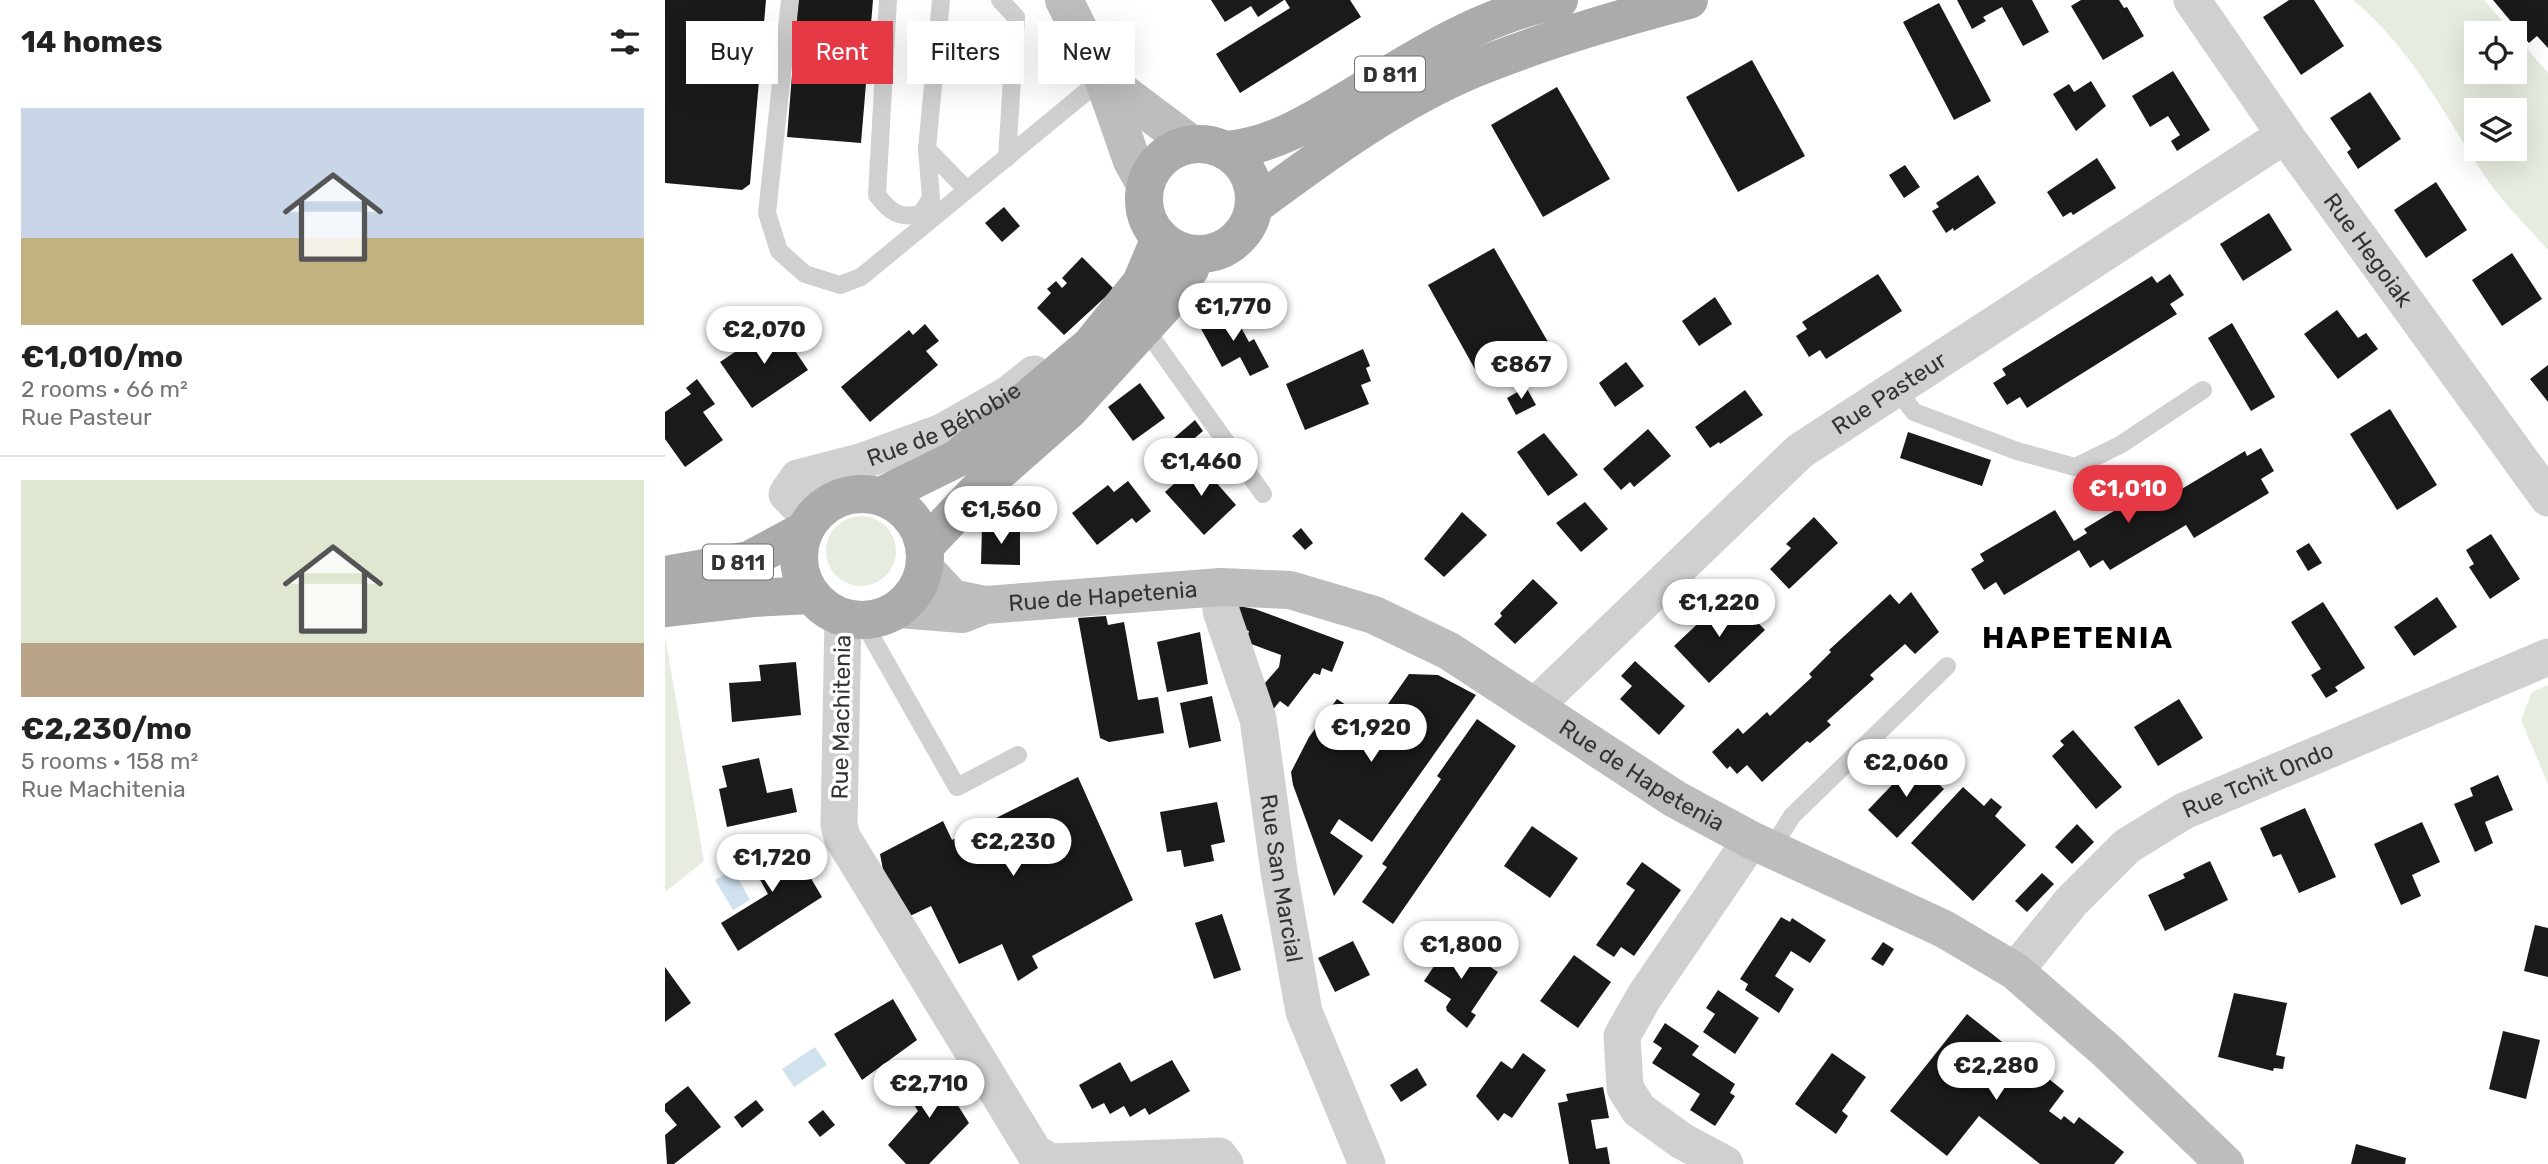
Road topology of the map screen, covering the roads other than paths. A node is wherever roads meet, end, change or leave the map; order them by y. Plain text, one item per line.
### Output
1 (790, 0) edge
2 (888, 0) edge
3 (941, 0) edge
4 (1000, 0) edge
5 (1064, 0) edge
6 (1559, 0) edge
7 (1689, 0) edge
8 (2192, 0) edge
9 (1074, 21) edge
10 (1096, 84) edge
11 (1105, 84) edge
12 (1112, 84) edge
13 (2285, 135) junction
14 (1208, 147) junction
15 (927, 149) junction
16 (1007, 158) junction
17 (1145, 184) junction
18 (967, 190) junction
19 (1254, 205) junction
20 (1160, 238) junction
21 (1195, 254) junction
22 (1131, 318) junction
23 (1895, 387) junction
24 (2203, 390) dead end
25 (1263, 494) dead end
26 (881, 496) junction
27 (2548, 498) edge
28 (808, 525) junction
29 (925, 557) junction
30 (665, 575) edge
31 (1221, 587) junction
32 (811, 595) junction
33 (985, 605) junction
34 (665, 608) edge
35 (898, 609) junction
36 (852, 619) junction
37 (2548, 657) edge
38 (1947, 666) dead end
39 (1535, 706) junction
40 (1018, 755) dead end
41 (1762, 844) junction
42 (2015, 971) junction
43 (1225, 1164) edge
44 (1367, 1164) edge
45 (1725, 1164) edge
46 (2225, 1164) edge

1 - 18 lane
2 - 15 lane
3 - 15 lane
4 - 16 lane
5 - 9 main road
6 - 14 main road, D 811
7 - 19 main road
8 - 13 street, Rue Hegoiak
10 - 16 lane
11 - 17 main road
12 - 14 main road
13 - 23 street, Rue Pasteur
13 - 27 street, Rue Hegoiak
14 - 17 main road
14 - 19 main road
15 - 18 lane
16 - 18 lane
17 - 20 main road
19 - 21 main road
20 - 21 main road
20 - 22 main road, Rue de Béhobie
21 - 22 main road, Rue de Béhobie
22 - 25 lane
22 - 26 main road, Rue de Béhobie
22 - 28 street, Rue de Béhobie
22 - 29 main road, Rue de Béhobie
23 - 24 lane
23 - 39 street, Rue Pasteur
26 - 28 main road
26 - 29 main road
28 - 30 main road, D 811
28 - 32 main road
29 - 33 main road, Rue de Hapetenia
29 - 35 main road
31 - 33 main road, Rue de Hapetenia
31 - 39 main road, Rue de Hapetenia
31 - 44 street, Rue San Marcial
32 - 34 main road, D 811
32 - 36 main road
33 - 35 main road, Rue de Hapetenia
35 - 36 main road
36 - 40 lane
36 - 43 street, Rue Machitenia
37 - 42 street, Rue Tchit Ondo
38 - 41 lane
39 - 41 main road, Rue de Hapetenia
41 - 42 main road, Rue de Hapetenia
41 - 45 street
42 - 46 main road, Rue de Hapetenia

